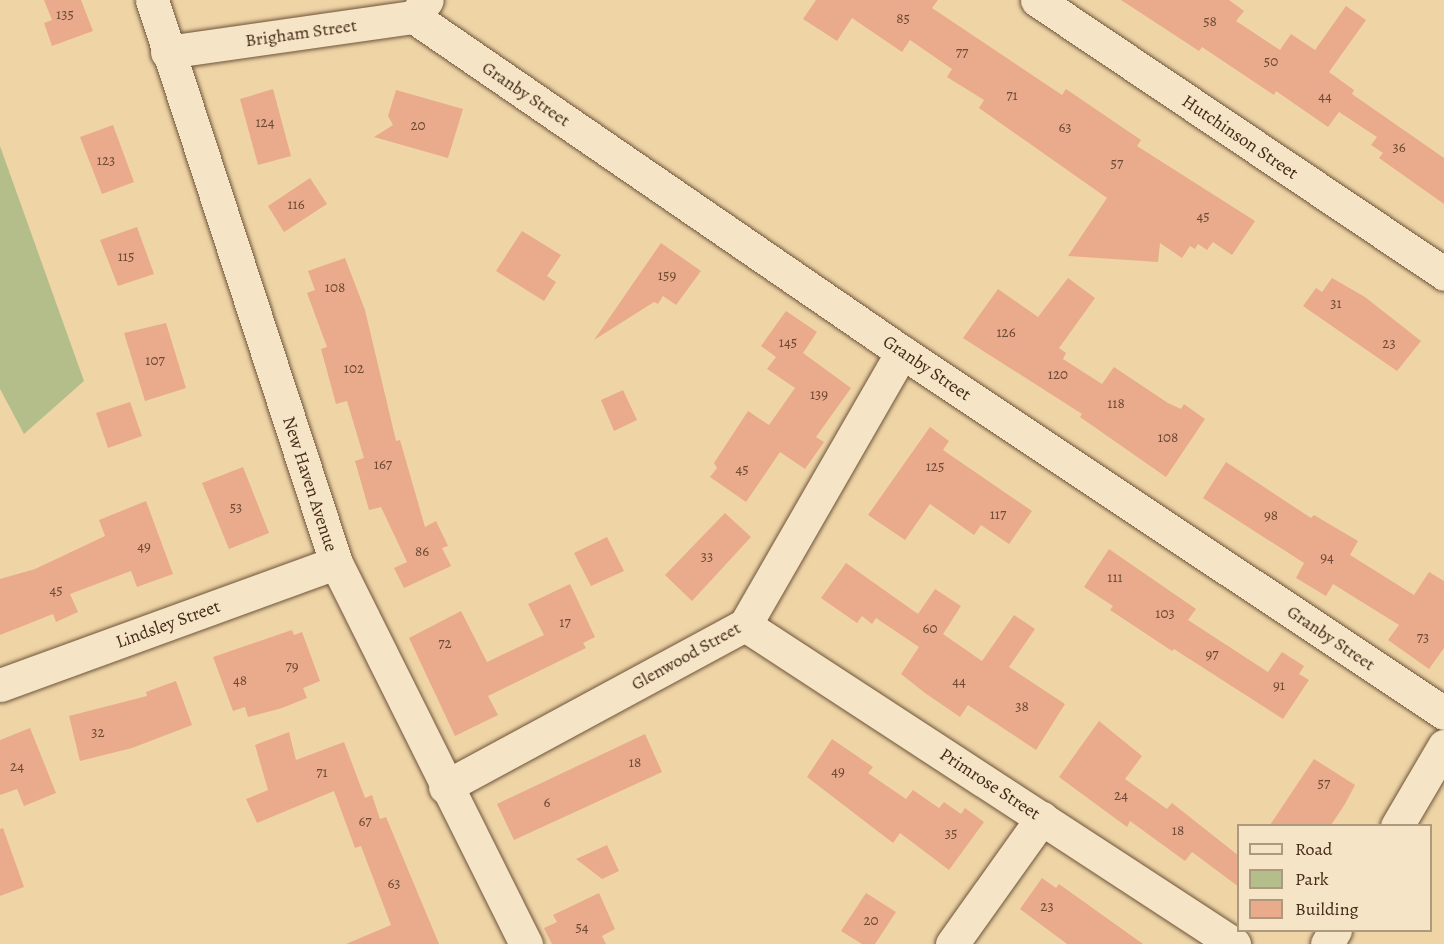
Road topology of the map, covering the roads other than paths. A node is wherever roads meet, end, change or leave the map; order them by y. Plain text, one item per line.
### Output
1 (152, 0) edge
2 (1037, 0) edge
3 (421, 8) edge
4 (167, 52) junction
5 (1444, 274) edge
6 (902, 352) junction
7 (336, 563) junction
8 (745, 625) junction
9 (0, 686) edge
10 (1444, 713) edge
11 (1444, 746) edge
12 (445, 787) junction
13 (1042, 818) junction
14 (1398, 824) edge
15 (526, 944) edge
16 (952, 944) edge
17 (1234, 944) edge

1 - 4 street, New Haven Avenue
2 - 5 street, Hutchinson Street
3 - 4 street, Brigham Street
3 - 6 street, Granby Street
4 - 7 street, New Haven Avenue
6 - 8 street, Glenwood Street
6 - 10 street, Granby Street
7 - 9 street, Lindsley Street
7 - 12 street, New Haven Avenue
8 - 12 street, Glenwood Street
8 - 13 street, Primrose Street
11 - 14 street
12 - 15 street, New Haven Avenue
13 - 16 street
13 - 17 street, Primrose Street

